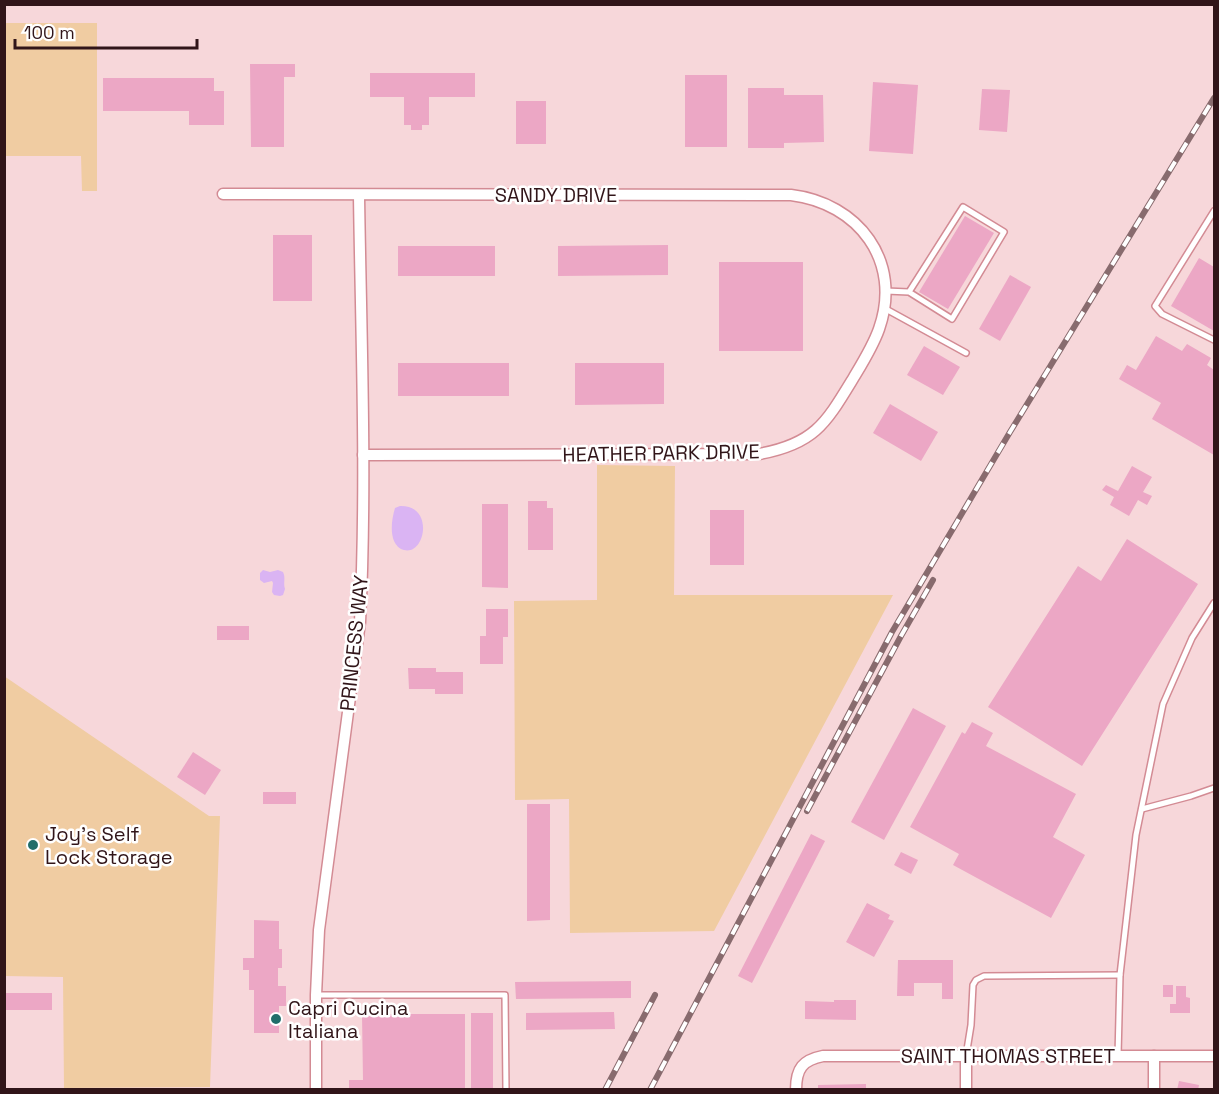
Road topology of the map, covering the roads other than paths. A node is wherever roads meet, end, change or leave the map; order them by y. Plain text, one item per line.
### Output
1 (223, 194) dead end
2 (359, 195) junction
3 (1215, 211) edge
4 (877, 239) joint
5 (886, 291) junction
6 (909, 292) junction
7 (884, 308) junction
8 (1215, 340) edge
9 (966, 353) dead end
10 (363, 455) junction
11 (1215, 603) edge
12 (1215, 788) edge
13 (1142, 809) junction
14 (1120, 975) junction
15 (316, 994) junction
16 (966, 1056) junction
17 (1118, 1056) junction
18 (1154, 1056) junction
19 (1215, 1056) edge
20 (316, 1089) edge
21 (506, 1089) edge
22 (796, 1089) edge
23 (966, 1089) edge
24 (1154, 1089) edge

1 - 2 street, SANDY DRIVE
2 - 4 street, SANDY DRIVE
2 - 10 street, PRINCESS WAY
3 - 8 lane
4 - 5 street, HEATHER PARK DRIVE
5 - 6 lane
5 - 7 street, HEATHER PARK DRIVE
6 - 6 lane
7 - 9 lane
7 - 10 street, HEATHER PARK DRIVE
10 - 15 street, PRINCESS WAY
11 - 13 lane
12 - 13 lane
13 - 14 lane
14 - 16 lane
14 - 17 lane
15 - 20 street, PRINCESS WAY
15 - 21 lane
16 - 17 street, SAINT THOMAS STREET
16 - 22 street, SAINT THOMAS STREET
16 - 23 street
17 - 18 street, SAINT THOMAS STREET
18 - 19 street, SAINT THOMAS STREET
18 - 24 street

